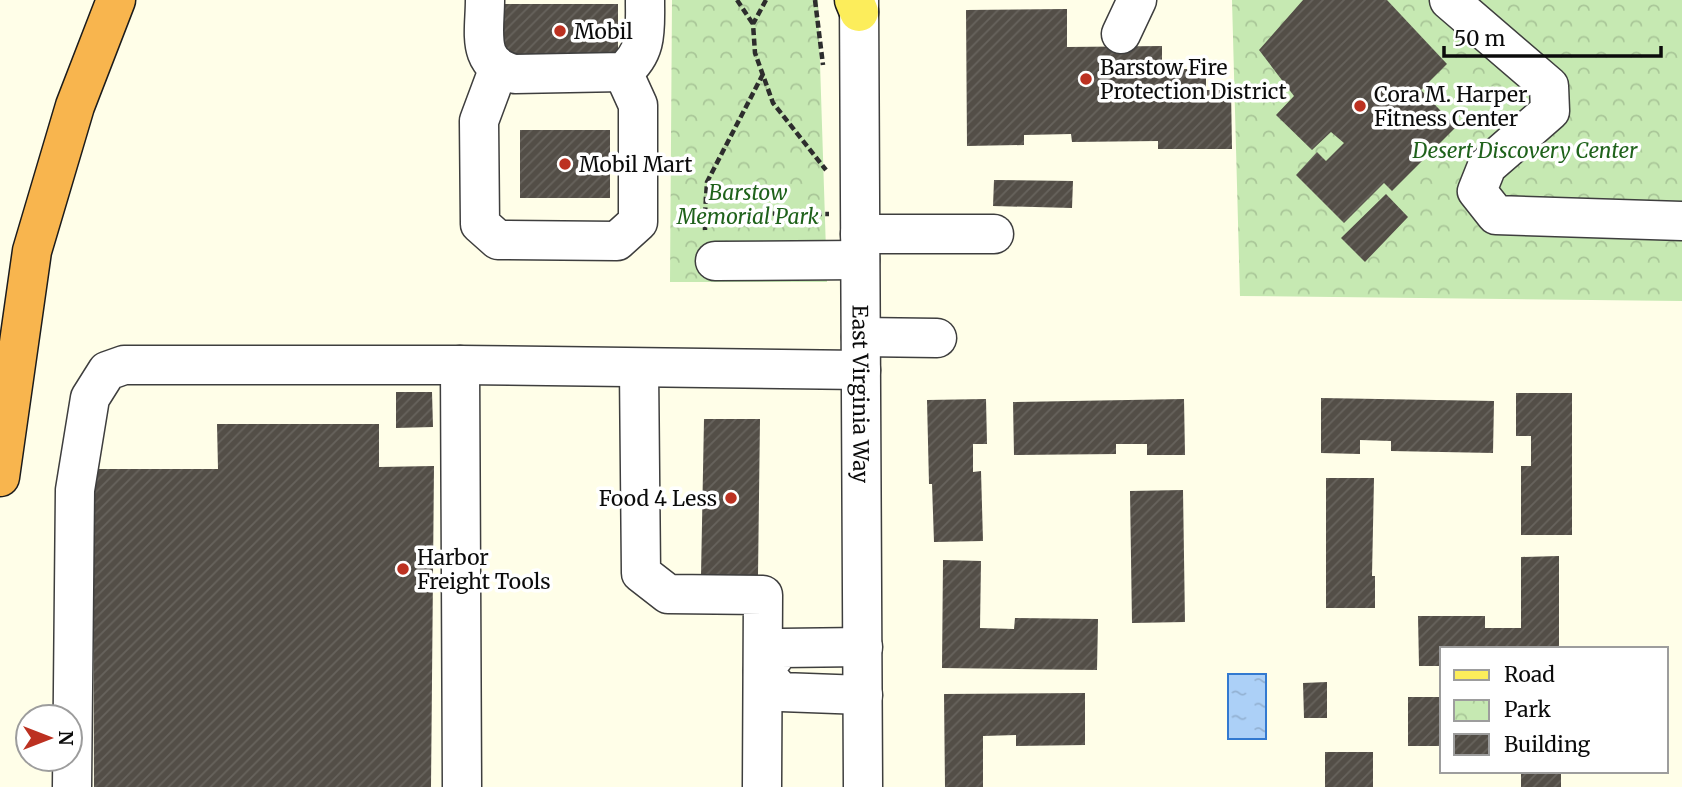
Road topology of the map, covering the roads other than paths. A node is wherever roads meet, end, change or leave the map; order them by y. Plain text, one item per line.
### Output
1 (116, 0) edge
2 (485, 0) edge
3 (645, 0) edge
4 (1137, 0) edge
5 (1449, 0) edge
6 (857, 4) edge
7 (1121, 34) dead end
8 (498, 70) junction
9 (623, 72) junction
10 (1682, 220) edge
11 (994, 234) dead end
12 (850, 236) junction
13 (715, 261) dead end
14 (937, 338) dead end
15 (861, 354) junction
16 (460, 365) junction
17 (639, 369) junction
18 (0, 477) edge
19 (863, 647) junction
20 (763, 671) junction
21 (863, 695) junction
22 (72, 787) edge
23 (462, 787) edge
24 (762, 787) edge
25 (863, 787) edge

1 - 18 highway
2 - 8 street
3 - 9 street
4 - 7 street
5 - 10 street
6 - 12 street, East Virginia Way
8 - 9 street
8 - 9 street
11 - 12 street
12 - 13 street
12 - 15 street, East Virginia Way
14 - 15 street
15 - 17 street
15 - 19 street, East Virginia Way
16 - 17 street
16 - 22 street
16 - 23 street
17 - 20 street
19 - 20 street
19 - 21 street, East Virginia Way
20 - 21 street
20 - 24 street
21 - 25 street, East Virginia Way

